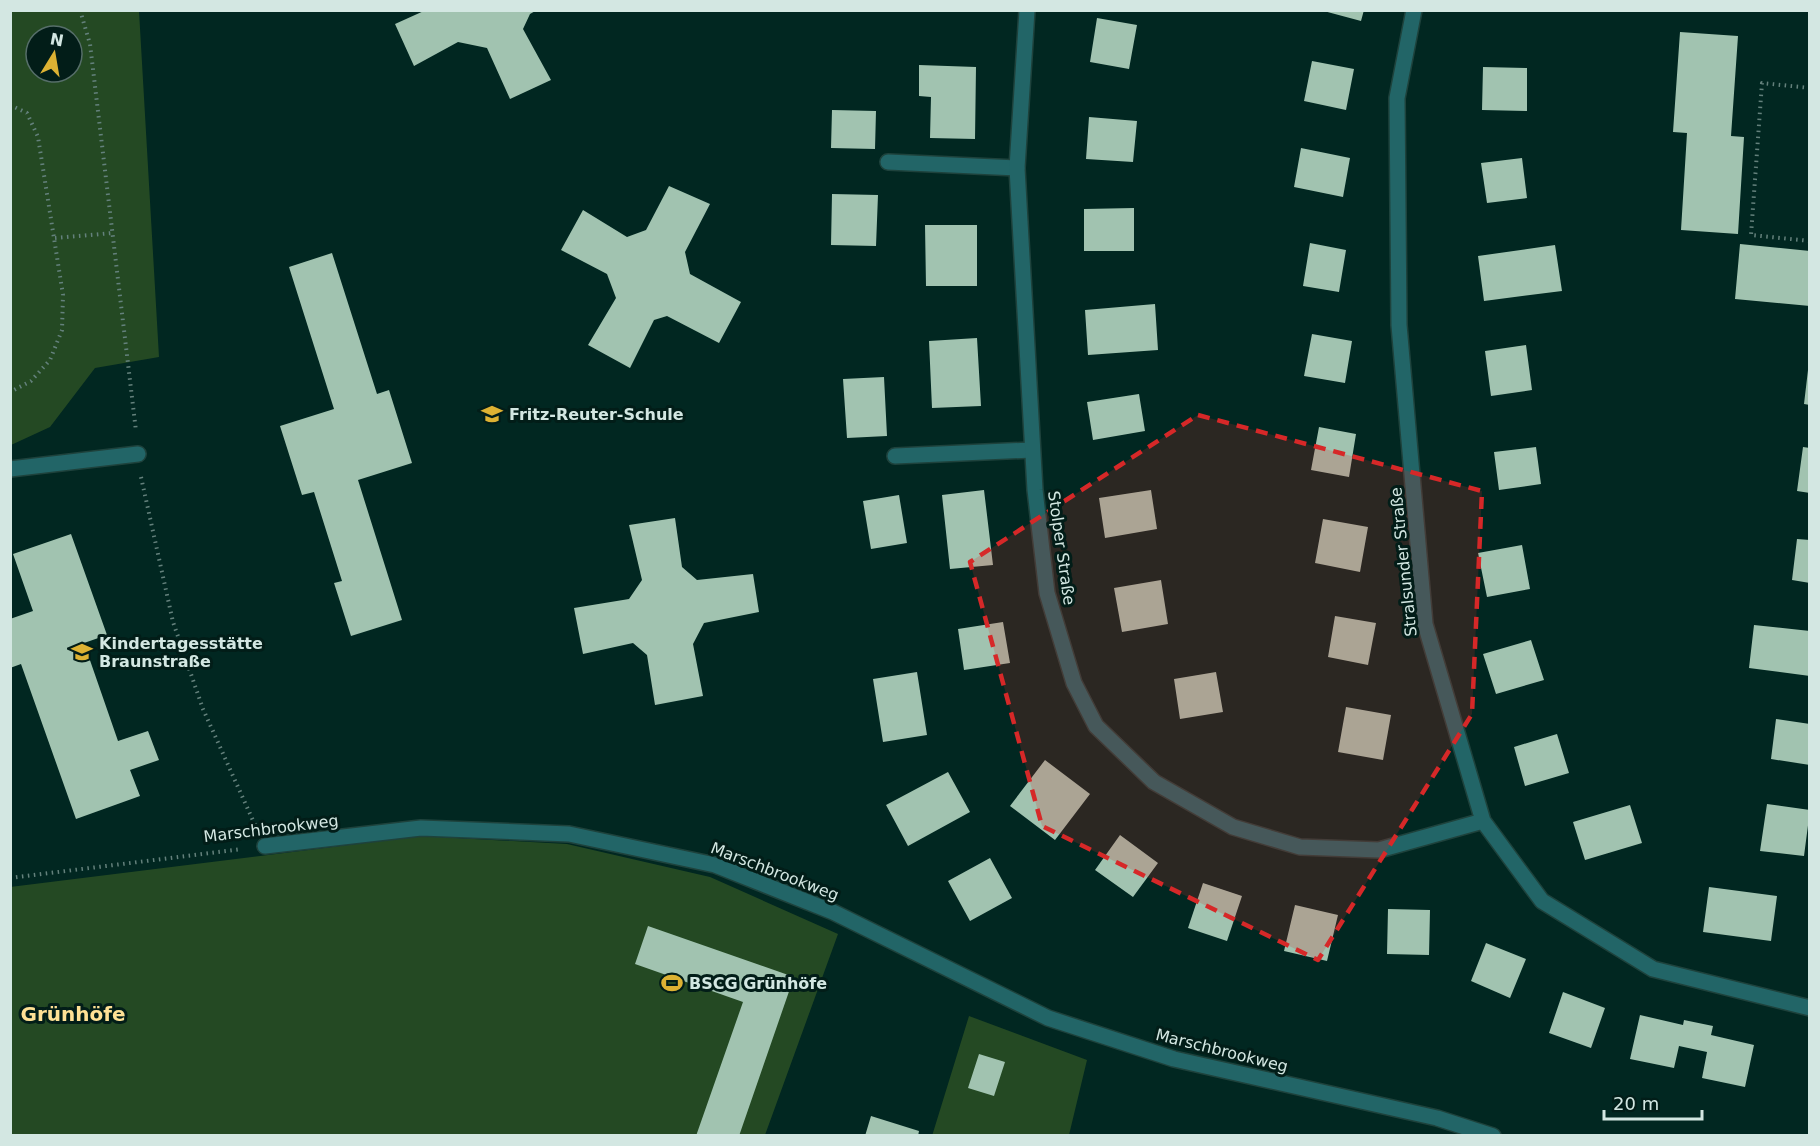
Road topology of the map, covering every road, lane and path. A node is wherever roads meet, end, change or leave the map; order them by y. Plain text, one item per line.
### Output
1 (1028, 10) edge
2 (1414, 10) edge
3 (1809, 88) edge
4 (10, 105) edge
5 (888, 162) dead end
6 (1017, 168) junction
7 (112, 233) dead end
8 (55, 238) junction
9 (1809, 241) edge
10 (10, 392) edge
11 (1032, 450) junction
12 (138, 454) dead end
13 (896, 456) dead end
14 (10, 469) edge
15 (1483, 821) junction
16 (265, 846) joint
17 (10, 878) edge
18 (1809, 1008) edge
19 (1492, 1136) edge

1 - 6 street, Stolper Straße
2 - 15 street, Stralsunder Straße
3 - 9 path
4 - 8 path
5 - 6 street
6 - 11 street, Stolper Straße
7 - 8 path
8 - 10 path
11 - 13 street
11 - 15 street, Stolper Straße
12 - 14 street
15 - 18 street, Stralsunder Straße
16 - 17 path, Marschbrookweg
16 - 19 street, Marschbrookweg

